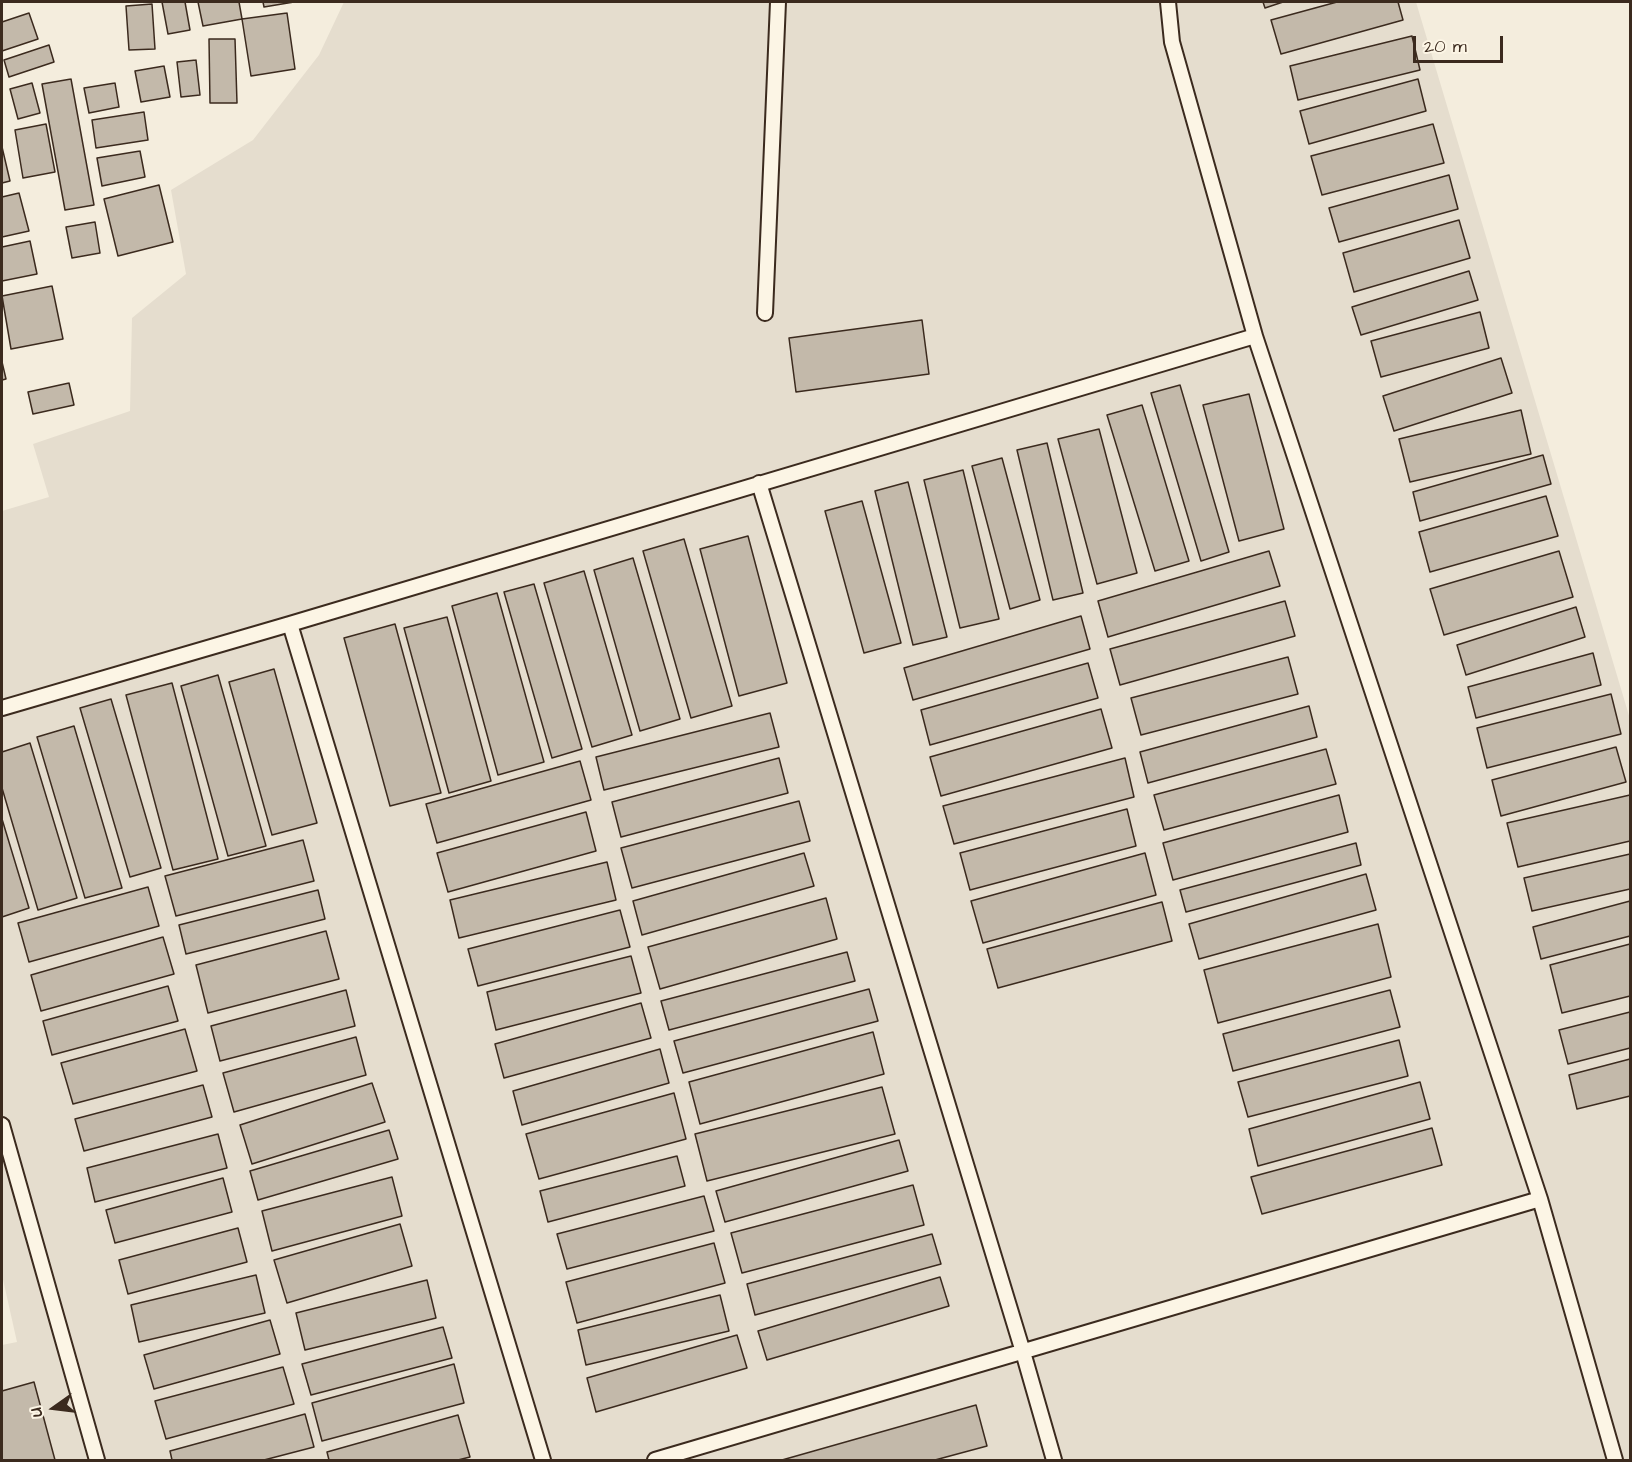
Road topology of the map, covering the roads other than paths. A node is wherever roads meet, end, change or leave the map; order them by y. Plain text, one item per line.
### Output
1 (778, 2) edge
2 (1168, 2) edge
3 (765, 313) dead end
4 (1255, 336) junction
5 (759, 483) junction
6 (290, 624) junction
7 (2, 708) edge
8 (2, 1125) edge
9 (1540, 1199) junction
10 (1023, 1352) junction
11 (97, 1461) edge
12 (543, 1461) edge
13 (655, 1461) edge
14 (1054, 1461) edge
15 (1615, 1461) edge

1 - 3 lane
2 - 4 lane
4 - 5 lane
4 - 9 lane
5 - 6 lane
5 - 10 lane
6 - 7 lane
6 - 12 lane
8 - 11 lane
9 - 10 lane
9 - 15 lane
10 - 13 lane
10 - 14 lane

